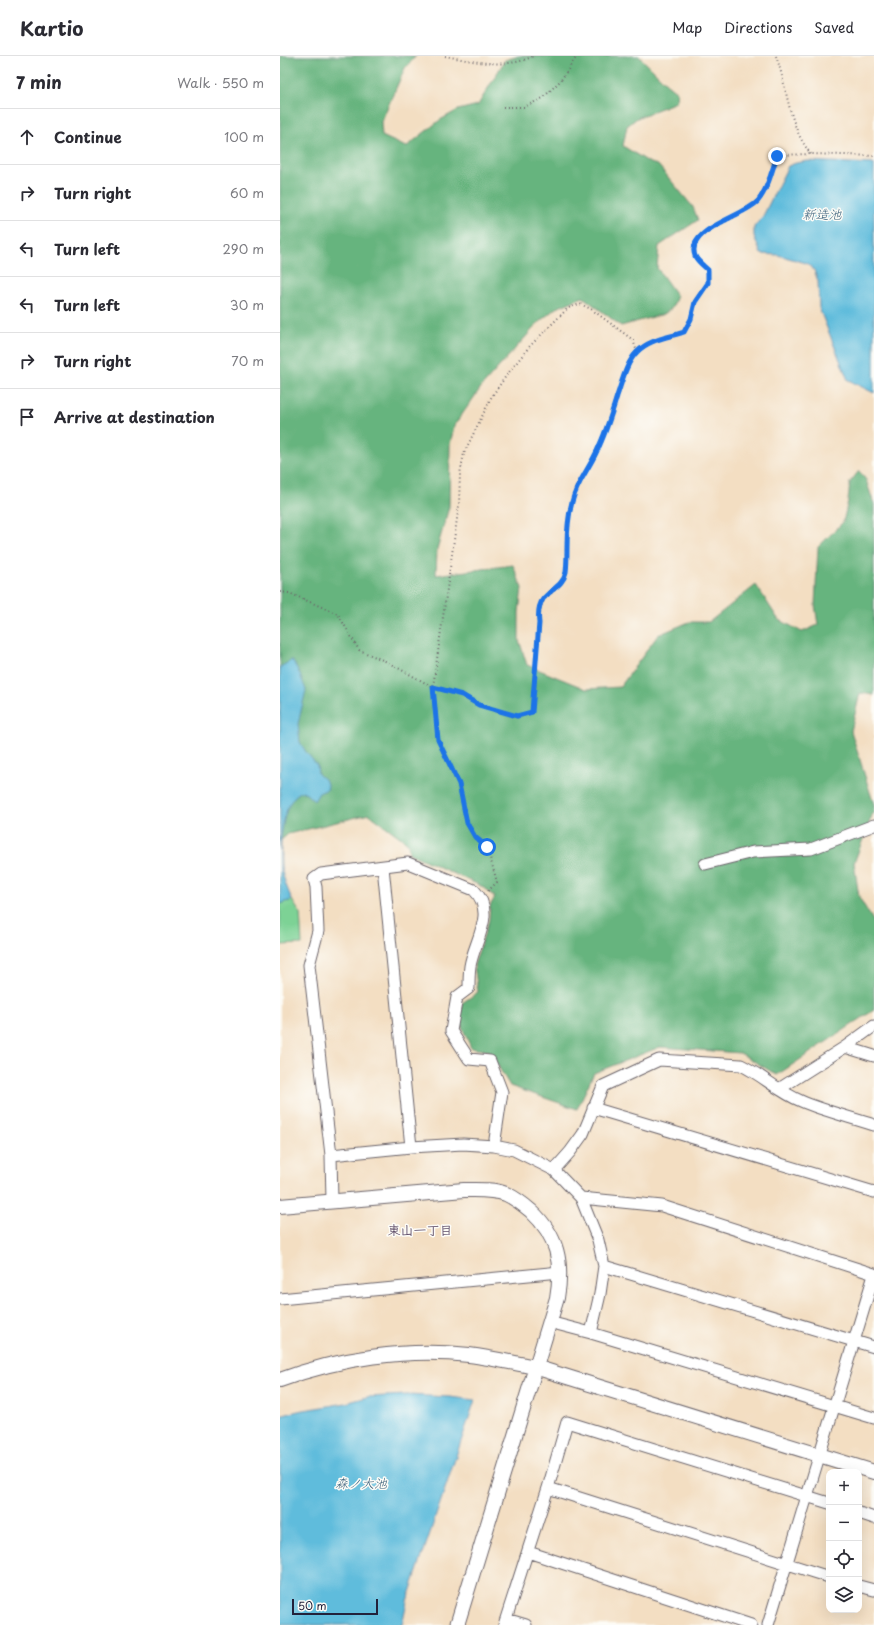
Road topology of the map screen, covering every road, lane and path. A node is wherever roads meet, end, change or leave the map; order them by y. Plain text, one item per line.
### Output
1 (445, 56) edge
2 (533, 56) edge
3 (577, 56) edge
4 (776, 56) edge
5 (503, 107) dead end
6 (811, 154) junction
7 (874, 156) edge
8 (637, 352) junction
9 (280, 592) edge
10 (433, 687) junction
11 (874, 825) edge
12 (706, 864) dead end
13 (383, 866) junction
14 (481, 897) junction
15 (874, 1026) edge
16 (845, 1047) junction
17 (874, 1056) edge
18 (779, 1089) junction
19 (593, 1108) junction
20 (874, 1124) edge
21 (494, 1146) junction
22 (411, 1147) junction
23 (330, 1155) junction
24 (554, 1170) junction
25 (874, 1192) edge
26 (581, 1198) junction
27 (332, 1201) junction
28 (280, 1206) edge
29 (604, 1266) junction
30 (560, 1272) junction
31 (874, 1274) edge
32 (280, 1299) edge
33 (549, 1322) junction
34 (591, 1333) junction
35 (854, 1341) junction
36 (874, 1347) edge
37 (536, 1367) junction
38 (280, 1380) edge
39 (834, 1406) junction
40 (874, 1418) edge
41 (820, 1455) junction
42 (874, 1472) edge
43 (548, 1488) junction
44 (807, 1496) junction
45 (826, 1503) edge
46 (862, 1514) edge
47 (874, 1518) edge
48 (528, 1552) junction
49 (787, 1564) junction
50 (826, 1575) edge
51 (862, 1587) edge
52 (874, 1590) edge
53 (505, 1622) edge
54 (457, 1625) edge
55 (526, 1625) edge
56 (751, 1625) edge
57 (768, 1625) edge

1 - 2 path
3 - 5 path
4 - 6 path
6 - 7 path
6 - 8 path
8 - 10 path
8 - 10 path
9 - 10 path
10 - 14 path
11 - 12 street
13 - 14 street
13 - 22 street
13 - 23 street
14 - 21 street
15 - 16 street
16 - 17 street
16 - 18 street
18 - 19 street
18 - 20 street
19 - 24 street
19 - 25 street
21 - 22 street
21 - 24 street
22 - 23 street
23 - 27 street
24 - 26 street
26 - 29 street
26 - 31 street
27 - 28 street
27 - 30 street
29 - 34 street
29 - 35 street
30 - 32 street
30 - 33 street
31 - 35 street
33 - 34 street
33 - 37 street
34 - 39 street
35 - 36 street
35 - 39 street
37 - 38 street
37 - 41 street
37 - 54 street
39 - 40 street
39 - 41 street
41 - 42 street
41 - 44 street
43 - 44 street
43 - 48 street
43 - 49 street
44 - 45 street
44 - 49 street
46 - 47 street
48 - 53 street
48 - 56 street
49 - 50 street
49 - 57 street
51 - 52 street
53 - 55 street

